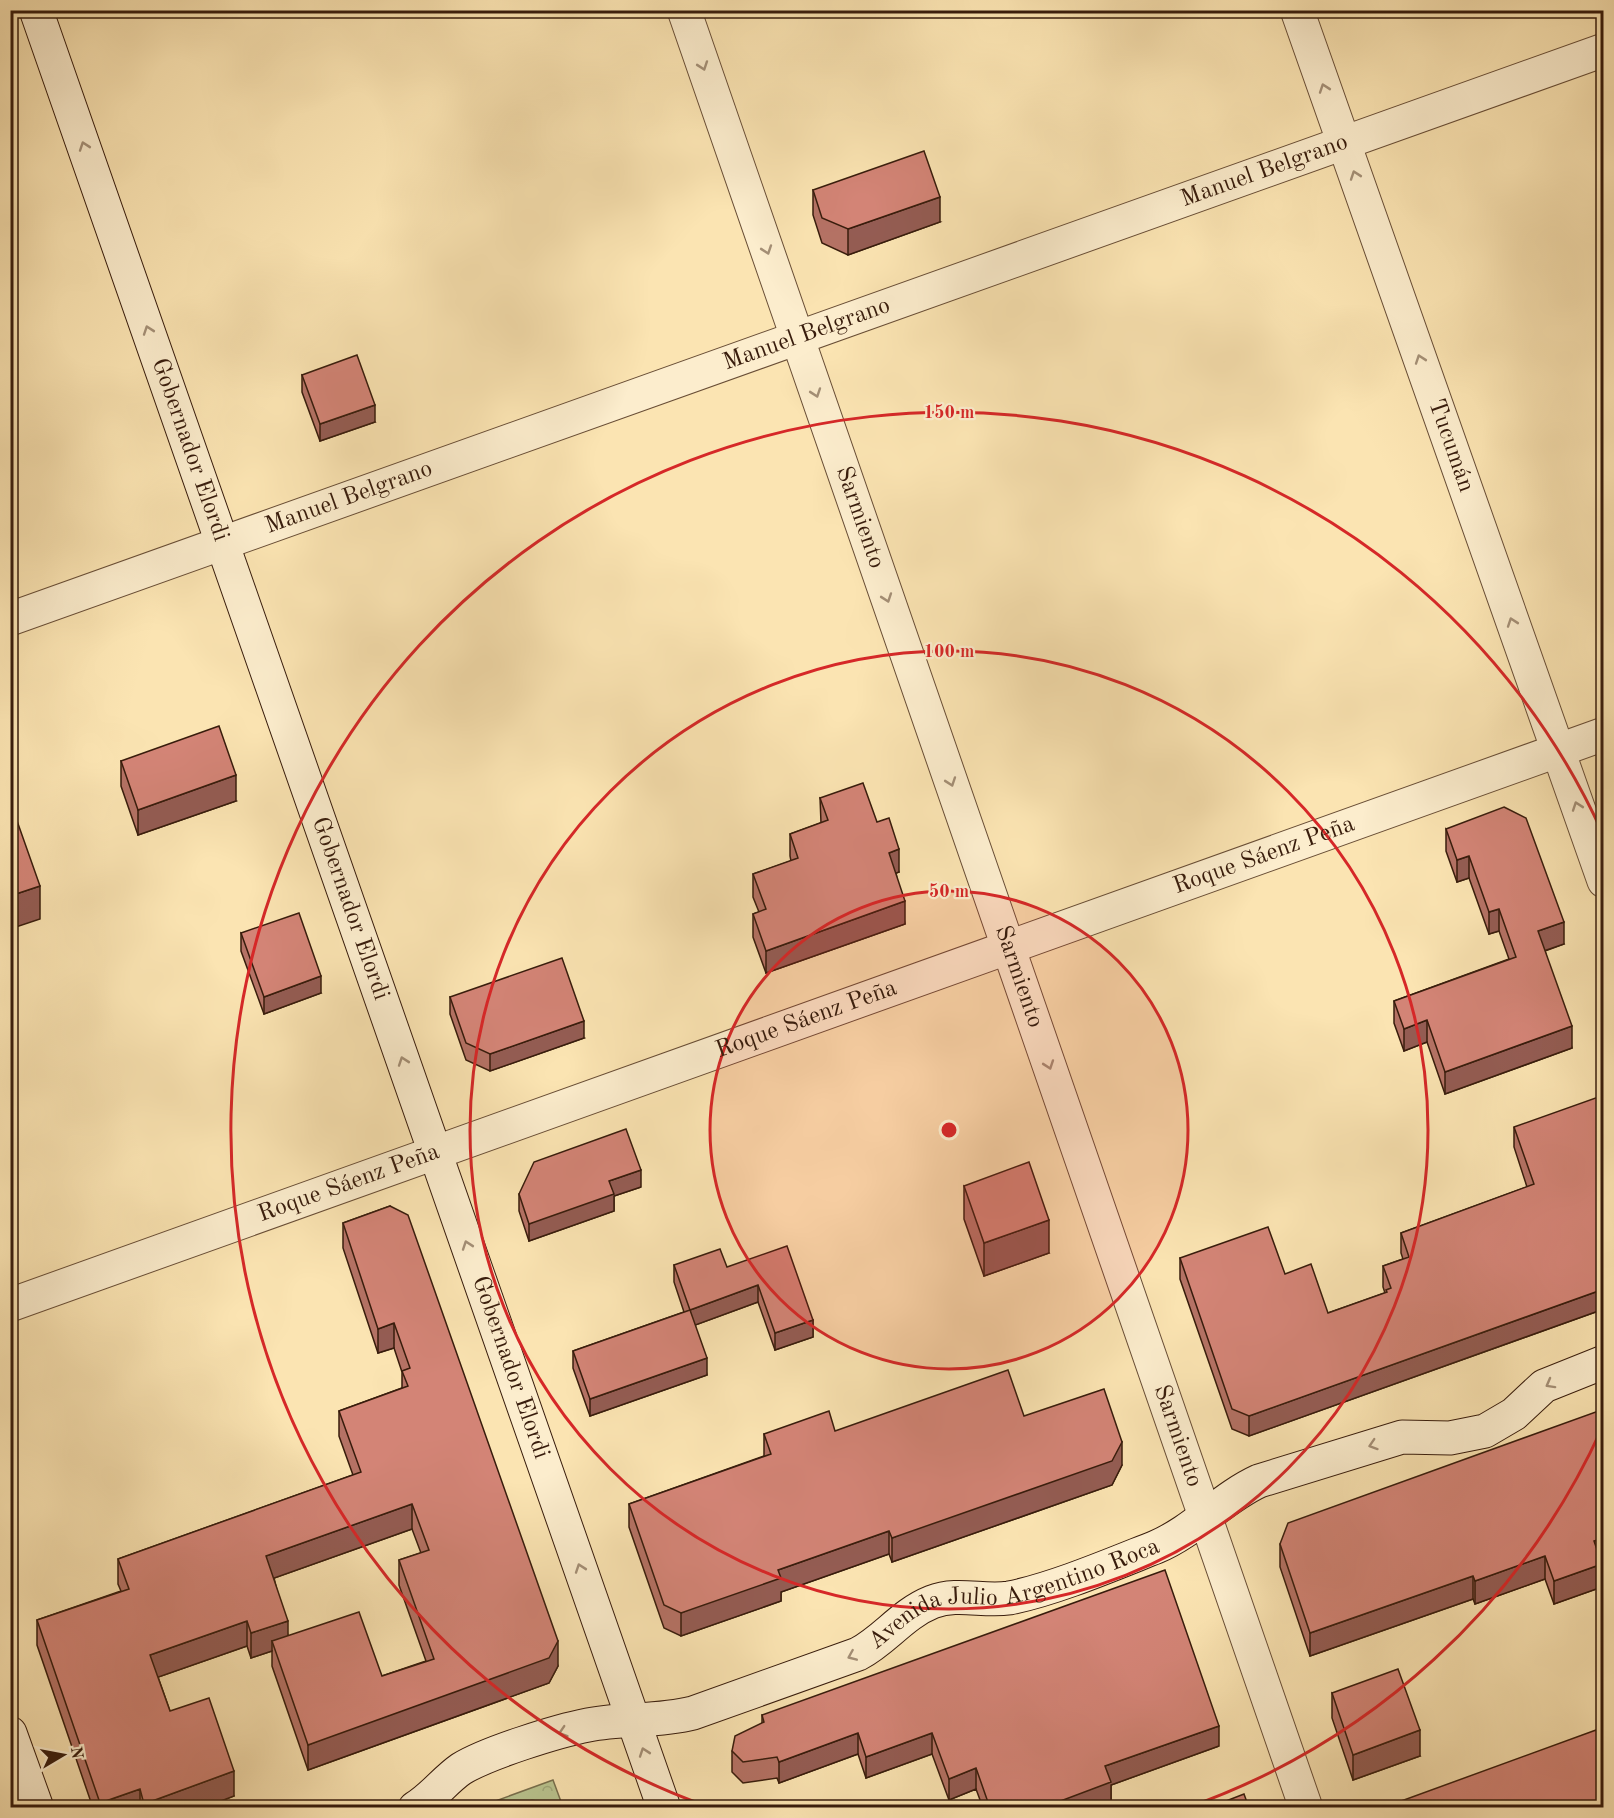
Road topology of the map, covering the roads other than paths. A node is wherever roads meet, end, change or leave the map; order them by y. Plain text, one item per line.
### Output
1 (36, 10) edge
2 (684, 10) edge
3 (1297, 10) edge
4 (1604, 50) edge
5 (1344, 143) junction
6 (797, 338) junction
7 (222, 544) junction
8 (10, 619) edge
9 (1604, 734) edge
10 (1557, 750) junction
11 (1604, 881) edge
12 (1008, 947) junction
13 (435, 1153) junction
14 (10, 1305) edge
15 (1604, 1362) edge
16 (1204, 1516) junction
17 (633, 1720) junction
18 (10, 1733) edge
19 (37, 1808) edge
20 (415, 1808) edge
21 (664, 1808) edge
22 (1306, 1808) edge

7 -> 1 street, Gobernador Elordi
2 -> 6 street, Sarmiento
5 -> 3 street, Tucumán
4 - 5 street, Manuel Belgrano
5 - 6 street, Manuel Belgrano
10 -> 5 street, Tucumán
6 - 7 street, Manuel Belgrano
6 -> 12 street, Sarmiento
7 - 8 street, Manuel Belgrano
13 -> 7 street, Gobernador Elordi
9 - 10 street, Roque Sáenz Peña
11 -> 10 street, Tucumán
10 - 12 street, Roque Sáenz Peña
12 - 13 street, Roque Sáenz Peña
12 -> 16 street, Sarmiento
13 - 14 street, Roque Sáenz Peña
17 -> 13 street, Gobernador Elordi
15 -> 16 street, Avenida Julio Argentino Roca
16 -> 17 street, Avenida Julio Argentino Roca
16 - 22 street, Sarmiento
17 -> 20 street, Avenida Julio Argentino Roca
21 -> 17 street, Gobernador Elordi
18 - 19 street

